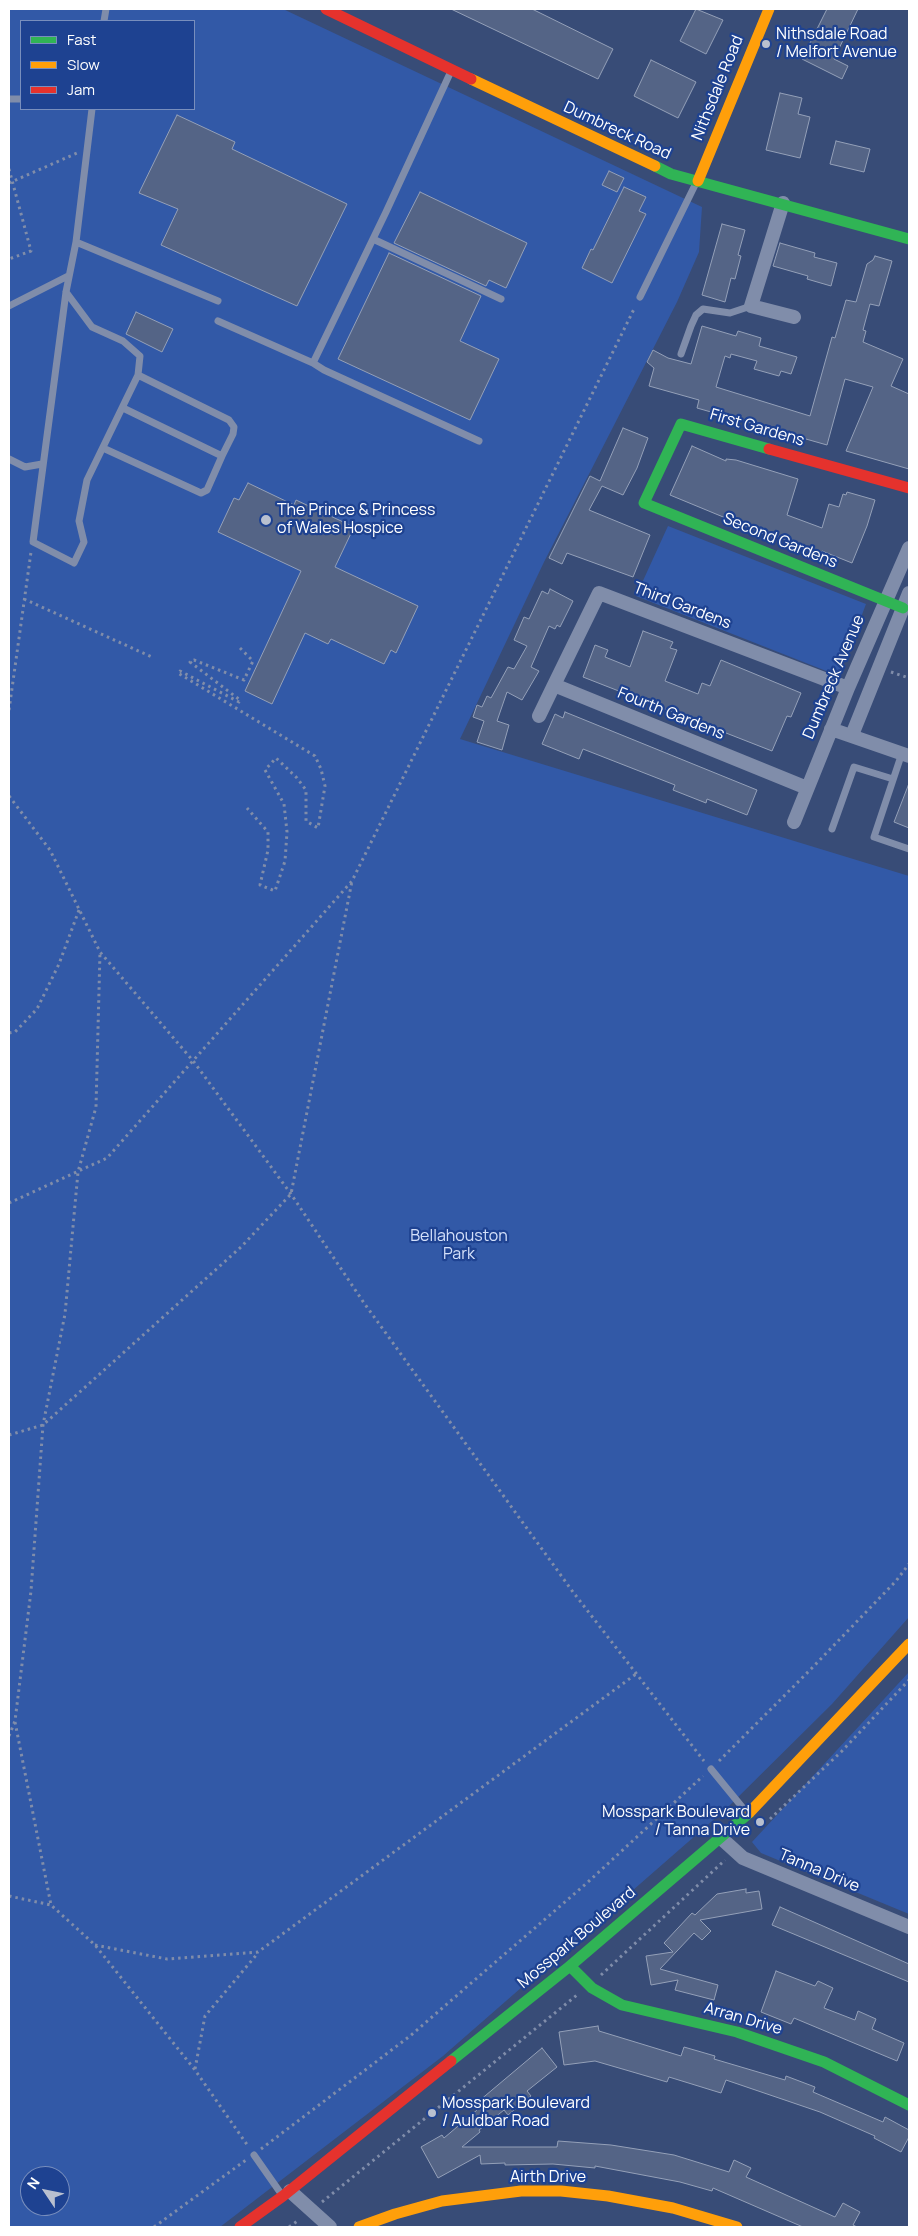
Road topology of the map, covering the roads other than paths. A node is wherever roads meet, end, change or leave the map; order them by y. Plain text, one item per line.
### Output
1 (326, 9) edge
2 (769, 9) edge
3 (452, 69) junction
4 (92, 110) edge
5 (698, 181) junction
6 (782, 203) junction
7 (373, 239) junction
8 (909, 239) edge
9 (76, 242) junction
10 (68, 276) junction
11 (66, 292) junction
12 (640, 298) road end
13 (501, 299) dead end
14 (218, 301) dead end
15 (9, 306) edge
16 (751, 306) junction
17 (794, 317) dead end
18 (218, 322) dead end
19 (682, 354) dead end
20 (313, 362) junction
21 (138, 375) junction
22 (122, 408) junction
23 (479, 441) dead end
24 (103, 448) junction
25 (222, 456) junction
26 (9, 460) edge
27 (42, 464) junction
28 (909, 488) edge
29 (644, 503) joint
30 (909, 548) edge
31 (909, 593) edge
32 (885, 601) junction
33 (903, 608) junction
34 (554, 686) junction
35 (848, 688) junction
36 (539, 716) dead end
37 (831, 729) junction
38 (852, 735) junction
39 (906, 755) edge
40 (893, 779) junction
41 (807, 788) junction
42 (794, 822) dead end
43 (832, 829) dead end
44 (909, 849) edge
45 (909, 1644) edge
46 (711, 1769) road end
47 (748, 1814) junction
48 (721, 1838) junction
49 (909, 1927) edge
50 (570, 1966) junction
51 (909, 2105) edge
52 (254, 2155) road end
53 (287, 2193) junction
54 (240, 2227) edge
55 (330, 2227) edge
56 (359, 2227) edge
57 (737, 2227) edge

1 - 3 street, Dumbreck Road
2 - 5 street, Nithsdale Road
3 - 5 street, Dumbreck Road
3 - 7 lane
4 - 9 lane
5 - 6 street, Dumbreck Road
5 - 12 lane
6 - 8 street, Dumbreck Road
6 - 16 street
7 - 13 lane
7 - 20 lane
9 - 10 lane
9 - 14 lane
10 - 11 lane
10 - 15 lane
11 - 21 lane
11 - 27 lane
16 - 17 street
16 - 19 lane
18 - 20 lane
20 - 23 lane
21 - 22 lane
21 - 25 lane
22 - 24 lane
22 - 25 lane
24 - 25 lane
24 - 27 lane
26 - 27 lane
28 - 29 street, First Gardens
29 - 32 street, Second Gardens
30 - 32 street, Dumbreck Avenue
31 - 33 street
32 - 33 street, Second Gardens
32 - 35 street, Dumbreck Avenue
33 - 38 street
34 - 35 street, Third Gardens
34 - 36 street
34 - 41 street, Fourth Gardens
35 - 37 street, Dumbreck Avenue
37 - 38 street
37 - 41 street, Dumbreck Avenue
38 - 39 street
39 - 40 lane
40 - 43 lane
40 - 44 lane
41 - 42 street, Dumbreck Avenue
45 - 47 street, Mosspark Boulevard
46 - 47 lane
47 - 48 street, Mosspark Boulevard
48 - 49 street, Tanna Drive
48 - 50 street, Mosspark Boulevard
50 - 51 street, Arran Drive
50 - 53 street, Mosspark Boulevard
52 - 53 lane
53 - 54 street, Mosspark Boulevard
53 - 55 street
56 - 57 street, Airth Drive

